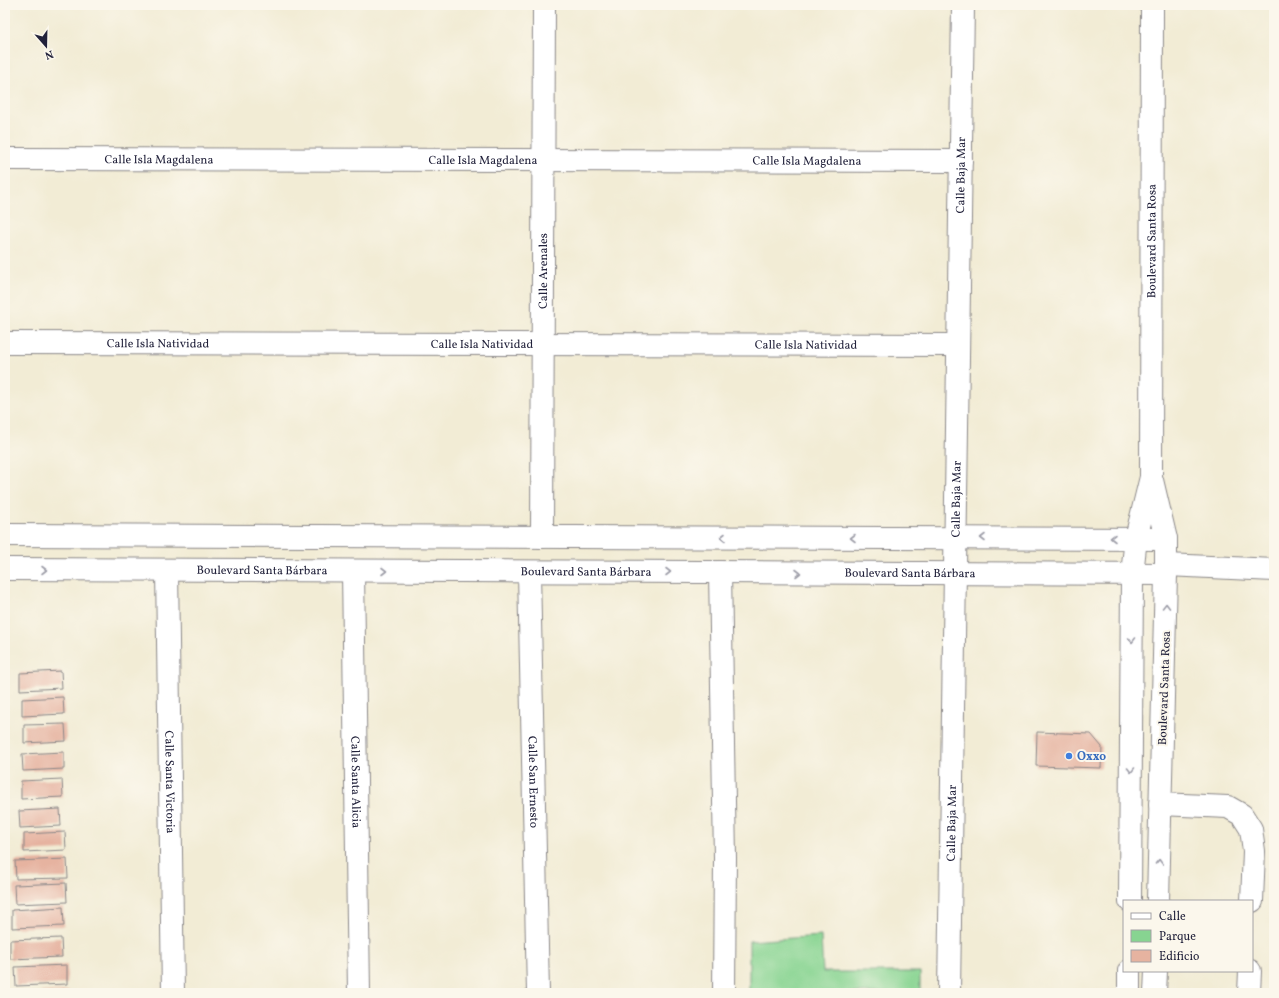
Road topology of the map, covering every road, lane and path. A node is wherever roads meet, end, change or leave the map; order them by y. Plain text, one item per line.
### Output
1 (544, 5) edge
2 (963, 5) edge
3 (1152, 5) edge
4 (5, 159) edge
5 (543, 160) junction
6 (961, 161) junction
7 (5, 342) edge
8 (543, 344) junction
9 (958, 345) junction
10 (1151, 477) junction
11 (5, 535) edge
12 (542, 537) junction
13 (956, 538) junction
14 (1136, 538) junction
15 (1166, 539) junction
16 (5, 569) edge
17 (167, 570) junction
18 (1167, 570) junction
19 (1274, 570) edge
20 (353, 571) junction
21 (530, 572) junction
22 (720, 572) junction
23 (955, 573) junction
24 (1132, 574) junction
25 (1160, 804) junction
26 (1130, 900) edge
27 (1158, 900) edge
28 (1252, 900) edge
29 (1129, 972) edge
30 (1156, 972) edge
31 (1250, 972) edge
32 (173, 993) edge
33 (358, 993) edge
34 (538, 993) edge
35 (724, 993) edge
36 (949, 993) edge
37 (1129, 993) edge
38 (1155, 993) edge
39 (1249, 993) edge

1 - 5 street, Calle Arenales
2 - 6 street, Calle Baja Mar
3 - 10 street, Boulevard Santa Rosa
4 - 5 street, Calle Isla Magdalena
5 - 6 street, Calle Isla Magdalena
5 - 8 street, Calle Arenales
6 - 9 street, Calle Baja Mar
7 - 8 street, Calle Isla Natividad
8 - 9 street, Calle Isla Natividad
8 - 12 street, Calle Arenales
9 - 13 street, Calle Baja Mar
10 - 14 street, Boulevard Santa Rosa
10 - 15 street, Boulevard Santa Rosa
11 - 12 street
13 -> 12 street
14 -> 13 street
13 - 23 street, Calle Baja Mar
14 - 15 street
14 - 24 street, Boulevard Santa Rosa
15 - 18 street, Boulevard Santa Rosa
16 -> 17 street, Boulevard Santa Bárbara
17 - 20 street, Boulevard Santa Bárbara
17 - 32 street, Calle Santa Victoria
18 - 19 street, Boulevard Santa Bárbara
18 - 24 street, Boulevard Santa Bárbara
25 -> 18 street, Boulevard Santa Rosa
20 -> 21 street, Boulevard Santa Bárbara
20 - 33 street, Calle Santa Alicia
21 -> 22 street, Boulevard Santa Bárbara
21 - 34 street, Calle San Ernesto
22 -> 23 street, Boulevard Santa Bárbara
22 - 35 street
23 - 24 street, Boulevard Santa Bárbara
23 - 36 street, Calle Baja Mar
24 -> 26 street, Boulevard Santa Rosa
27 -> 25 street, Boulevard Santa Rosa
25 - 28 street
29 - 37 street
30 - 38 street
31 - 39 street

